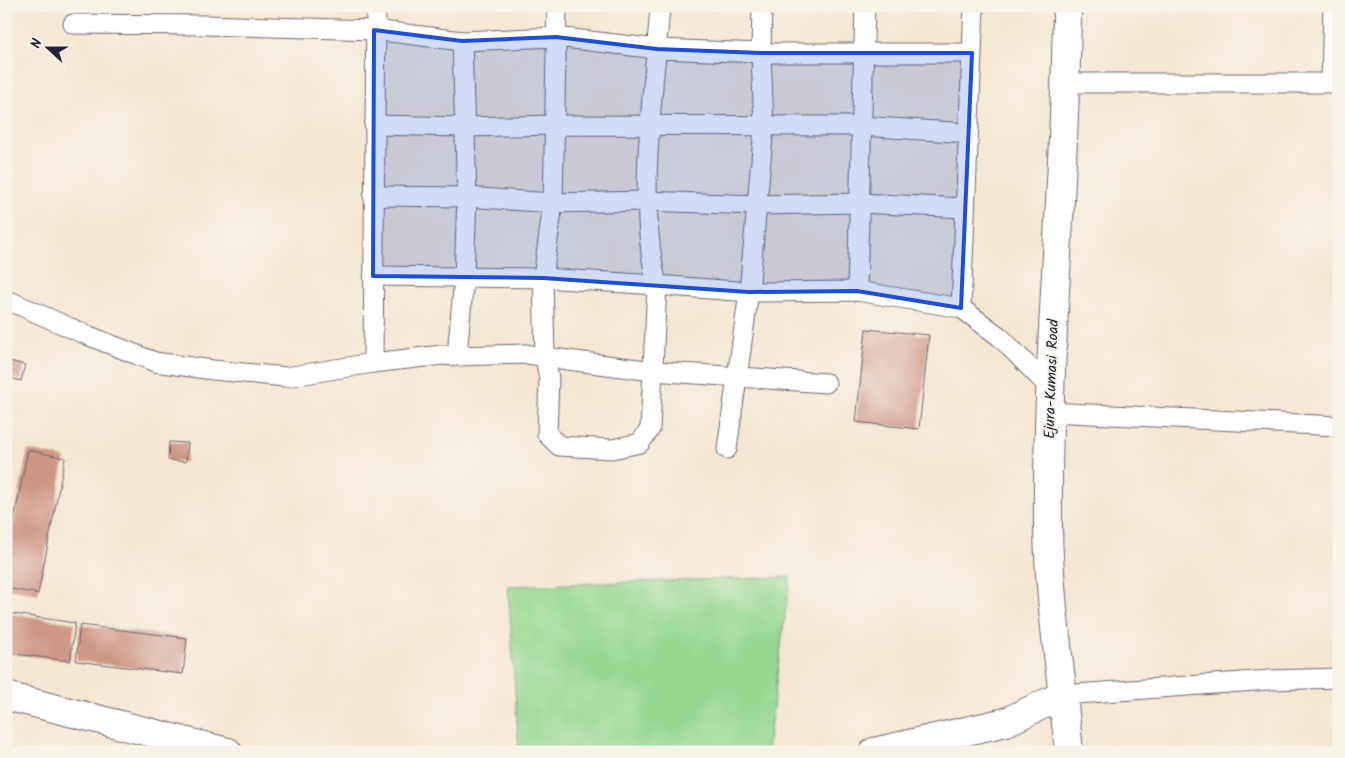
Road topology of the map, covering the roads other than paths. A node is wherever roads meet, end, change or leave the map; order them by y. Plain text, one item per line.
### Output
1 (376, 6) edge
2 (557, 6) edge
3 (660, 6) edge
4 (762, 6) edge
5 (865, 6) edge
6 (974, 6) edge
7 (1067, 6) edge
8 (1333, 6) edge
9 (73, 24) dead end
10 (374, 30) junction
11 (556, 37) junction
12 (462, 41) junction
13 (657, 49) junction
14 (863, 52) junction
15 (761, 53) junction
16 (972, 53) junction
17 (1067, 83) junction
18 (1335, 83) edge
19 (374, 125) junction
20 (555, 125) junction
21 (651, 126) junction
22 (861, 126) junction
23 (464, 127) junction
24 (764, 127) junction
25 (968, 134) junction
26 (373, 196) junction
27 (467, 197) junction
28 (646, 201) junction
29 (553, 203) junction
30 (859, 203) junction
31 (757, 205) junction
32 (965, 208) junction
33 (373, 276) junction
34 (464, 277) junction
35 (543, 278) junction
36 (657, 285) junction
37 (857, 291) junction
38 (749, 292) junction
39 (12, 302) dead end
40 (961, 308) junction
41 (457, 356) junction
42 (546, 357) junction
43 (373, 363) junction
44 (653, 371) junction
45 (737, 376) junction
46 (826, 383) dead end
47 (1049, 400) junction
48 (1339, 426) edge
49 (727, 449) dead end
50 (1339, 678) edge
51 (1063, 695) junction
52 (6, 696) edge
53 (228, 752) edge
54 (874, 752) edge
55 (1068, 752) edge

1 - 10 street
2 - 11 street
3 - 13 street
4 - 15 street
5 - 14 street
6 - 16 street
7 - 17 main road, Ejura-Kumasi Road
8 - 18 street
9 - 10 street
10 - 12 street
10 - 19 street
11 - 12 street
11 - 13 street
11 - 20 street
12 - 23 street
13 - 15 street
13 - 21 street
14 - 15 street
14 - 16 street
14 - 22 street
15 - 24 street
16 - 25 street
17 - 18 street
17 - 47 main road, Ejura-Kumasi Road
19 - 23 street
19 - 26 street
20 - 21 street
20 - 23 street
20 - 29 street
21 - 24 street
21 - 28 street
22 - 24 street
22 - 25 street
22 - 30 street
23 - 27 street
24 - 31 street
25 - 32 street
26 - 27 street
26 - 33 street
27 - 29 street
27 - 34 street
28 - 29 street
28 - 31 street
28 - 36 street
29 - 35 street
30 - 31 street
30 - 32 street
30 - 37 street
31 - 38 street
32 - 40 street
33 - 34 street
33 - 43 street
34 - 35 street
34 - 41 street
35 - 36 street
35 - 42 street
36 - 38 street
36 - 44 street
37 - 38 street
37 - 40 street
38 - 45 street
39 - 43 street
40 - 47 street
41 - 42 street
41 - 43 street
42 - 44 street
42 - 44 street
44 - 45 street
45 - 46 street
45 - 49 street
47 - 48 street
47 - 51 main road, Ejura-Kumasi Road
50 - 51 street
51 - 54 main road
51 - 55 main road, Ejura-Kumasi Road
52 - 53 main road

